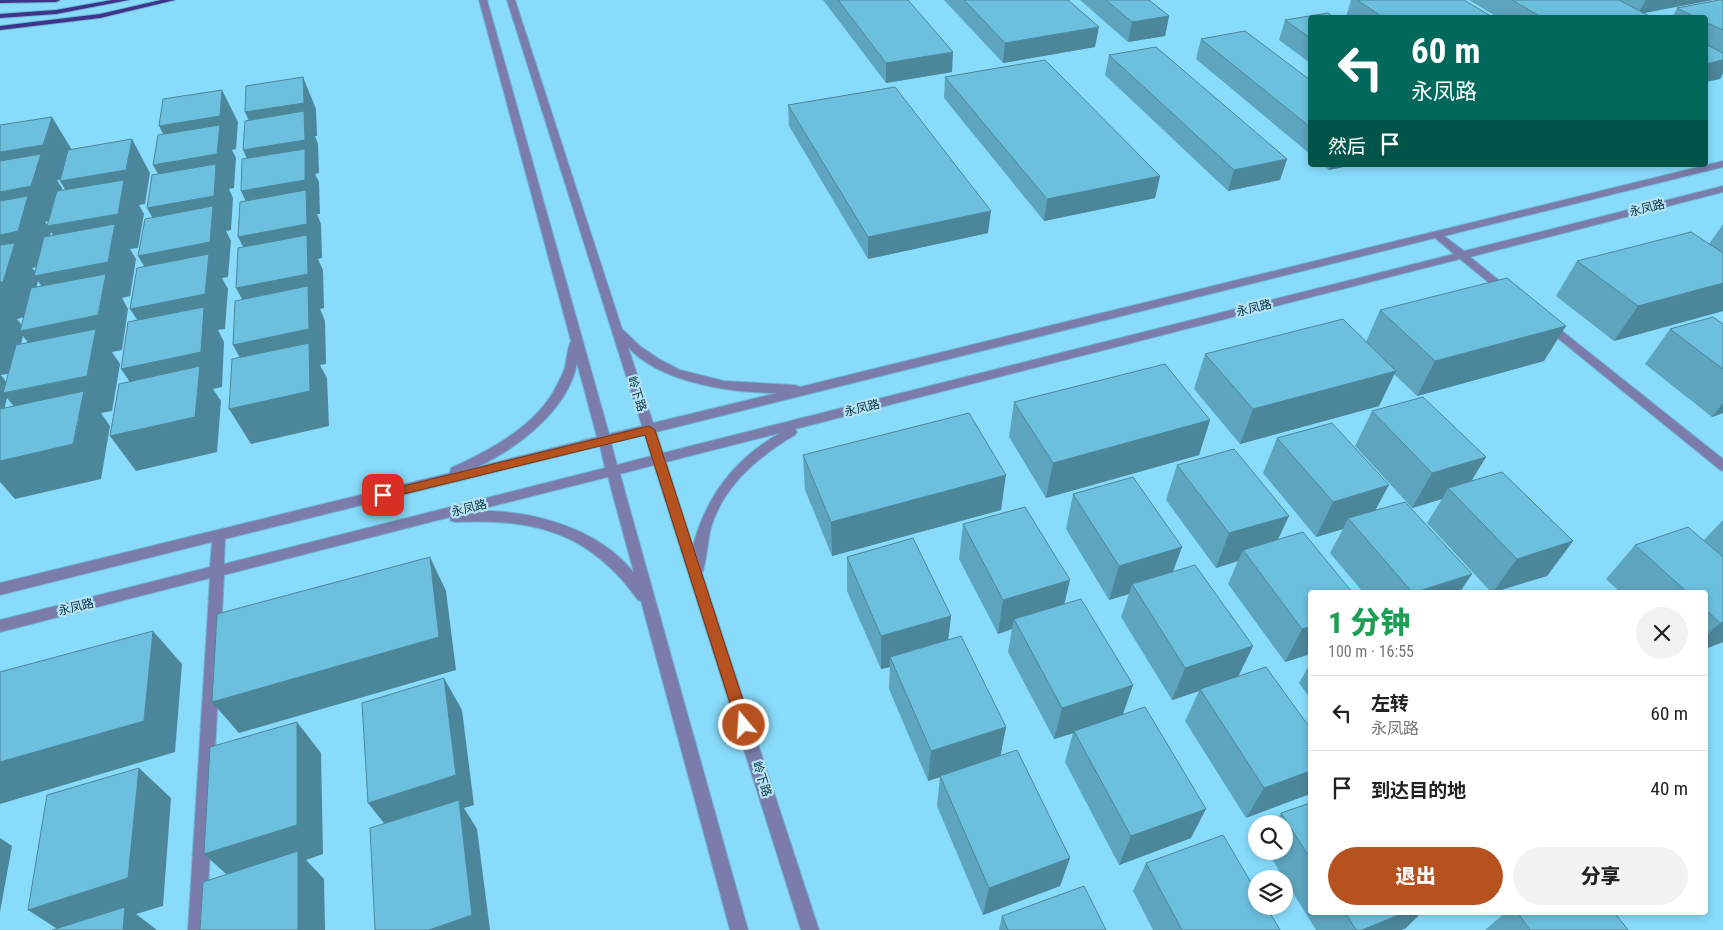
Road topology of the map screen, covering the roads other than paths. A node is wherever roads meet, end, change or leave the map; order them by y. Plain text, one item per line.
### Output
1 (56, 0) edge
2 (125, 0) edge
3 (171, 0) edge
4 (483, 0) edge
5 (511, 0) edge
6 (0, 1) edge
7 (0, 16) edge
8 (0, 28) edge
9 (1723, 164) edge
10 (1723, 189) edge
11 (1437, 235) junction
12 (1462, 255) junction
13 (1516, 299) edge
14 (1539, 318) edge
15 (614, 322) junction
16 (573, 329) junction
17 (832, 385) junction
18 (826, 417) junction
19 (649, 430) junction
20 (604, 441) junction
21 (659, 460) junction
22 (1723, 466) edge
23 (612, 471) junction
24 (402, 490) junction
25 (414, 522) junction
26 (219, 536) junction
27 (216, 572) junction
28 (0, 589) edge
29 (702, 594) junction
30 (653, 617) junction
31 (0, 626) edge
32 (197, 930) edge
33 (739, 930) edge
34 (810, 930) edge

1 - 6 main road
2 - 7 main road
3 - 8 main road
4 - 16 street
5 - 15 street, 岭下路
9 - 11 street, 永凤路
10 - 12 street, 永凤路
11 - 12 street
11 - 17 street, 永凤路
12 - 13 street
12 - 18 street, 永凤路
14 - 22 street
15 - 17 street
15 - 19 street, 岭下路
16 - 20 street
16 - 24 street
17 - 19 street, 永凤路
18 - 21 street, 永凤路
18 - 29 street
19 - 20 street, 永凤路
19 - 21 street, 岭下路
20 - 23 street
20 - 24 street, 永凤路
21 - 23 street, 永凤路
21 - 29 street, 岭下路
23 - 25 street, 永凤路
23 - 30 street
24 - 26 street, 永凤路
25 - 27 street, 永凤路
25 - 30 street
26 - 27 street
26 - 28 street, 永凤路
27 - 31 street, 永凤路
27 - 32 street
29 - 34 street, 岭下路
30 - 33 street

